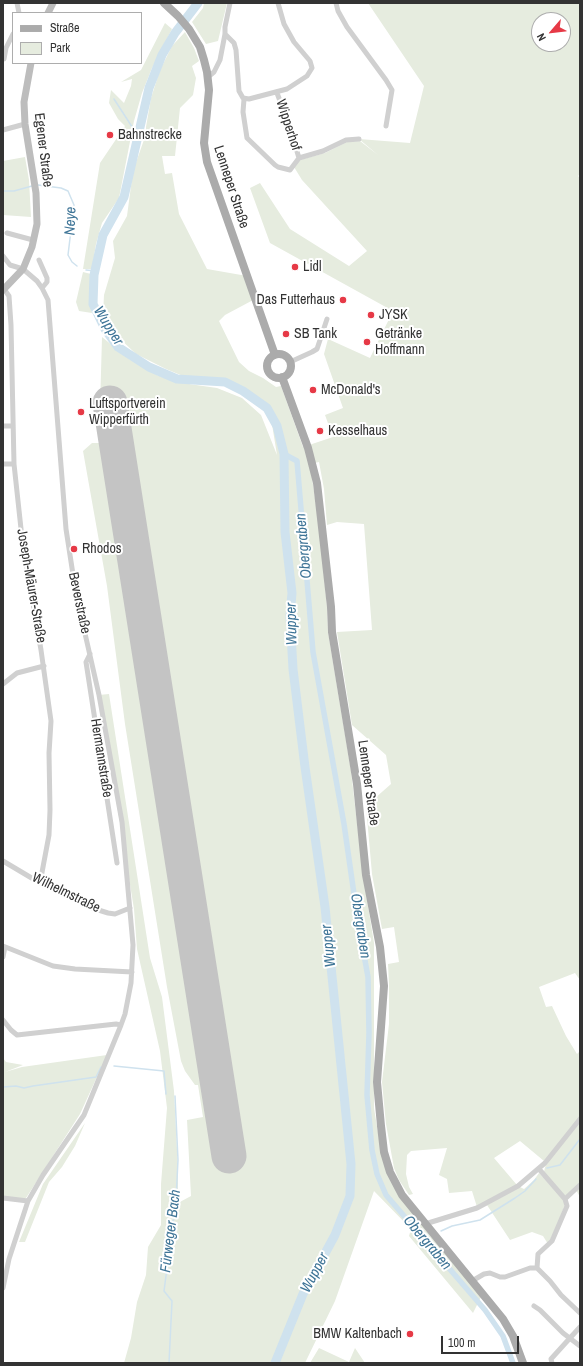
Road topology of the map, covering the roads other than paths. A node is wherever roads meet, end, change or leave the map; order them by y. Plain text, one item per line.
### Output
1 (53, 3) edge
2 (164, 3) edge
3 (230, 3) edge
4 (278, 3) edge
5 (336, 3) edge
6 (48, 12) edge
7 (225, 34) junction
8 (12, 36) edge
9 (3, 59) edge
10 (31, 64) edge
11 (208, 78) junction
12 (277, 93) junction
13 (244, 99) junction
14 (25, 124) junction
15 (386, 126) dead end
16 (3, 130) edge
17 (359, 139) dead end
18 (299, 158) junction
19 (7, 232) dead end
20 (33, 240) junction
21 (3, 256) edge
22 (39, 260) dead end
23 (23, 269) junction
24 (42, 288) junction
25 (4, 290) edge
26 (327, 319) dead end
27 (274, 354) junction
28 (290, 362) junction
29 (282, 377) junction
30 (3, 426) edge
31 (13, 426) junction
32 (3, 464) edge
33 (14, 464) junction
34 (90, 654) junction
35 (44, 666) junction
36 (3, 684) edge
37 (3, 861) edge
38 (117, 863) dead end
39 (40, 883) junction
40 (130, 908) junction
41 (4, 947) edge
42 (3, 957) edge
43 (132, 972) junction
44 (3, 1020) edge
45 (121, 1025) junction
46 (580, 1119) edge
47 (539, 1169) junction
48 (580, 1185) edge
49 (3, 1198) edge
50 (566, 1199) junction
51 (28, 1201) junction
52 (425, 1224) junction
53 (537, 1268) junction
54 (4, 1272) edge
55 (472, 1281) junction
56 (3, 1288) edge
57 (534, 1306) dead end
58 (580, 1313) edge
59 (580, 1327) edge
60 (570, 1339) junction
61 (580, 1346) edge
62 (523, 1363) edge
63 (552, 1363) edge

1 - 6 street
2 - 11 main road, Lenneper Straße
3 - 7 street
4 - 12 street
5 - 15 street
7 - 11 street
7 - 13 street
8 - 9 street
10 - 14 street, Egener Straße
11 - 27 main road, Lenneper Straße
12 - 13 street
12 - 18 street, Wipperhof
13 - 18 street, Wipperhof
14 - 16 street
14 - 20 street, Egener Straße
17 - 18 street, Wipperhof
19 - 20 street
20 - 23 street, Egener Straße
21 - 23 street, Beverstraße
22 - 24 street
23 - 24 street, Beverstraße
23 - 25 street, Egener Straße
24 - 34 street, Beverstraße
25 - 31 street, Joseph-Mäurer-Straße
26 - 28 street
27 - 28 main road
27 - 29 main road
28 - 29 main road
29 - 52 main road, Lenneper Straße
30 - 31 street
31 - 33 street, Joseph-Mäurer-Straße
32 - 33 street
33 - 35 street, Joseph-Mäurer-Straße
34 - 38 street, Hermannstraße
34 - 40 street, Beverstraße
35 - 36 street
35 - 39 street, Joseph-Mäurer-Straße
37 - 39 street, Wilhelmstraße
39 - 40 street, Wilhelmstraße
40 - 43 street, Beverstraße
41 - 42 street
41 - 43 street
43 - 45 street, Beverstraße
44 - 45 street
45 - 51 street, Beverstraße
46 - 47 street
47 - 50 street
47 - 52 street
48 - 50 street
49 - 51 street
50 - 53 street
51 - 54 street, Beverstraße
52 - 55 main road, Lenneper Straße
53 - 55 street
53 - 58 street
54 - 56 street, Beverstraße
55 - 62 main road, Lenneper Straße
57 - 60 street
59 - 60 street
60 - 61 street
60 - 63 street

